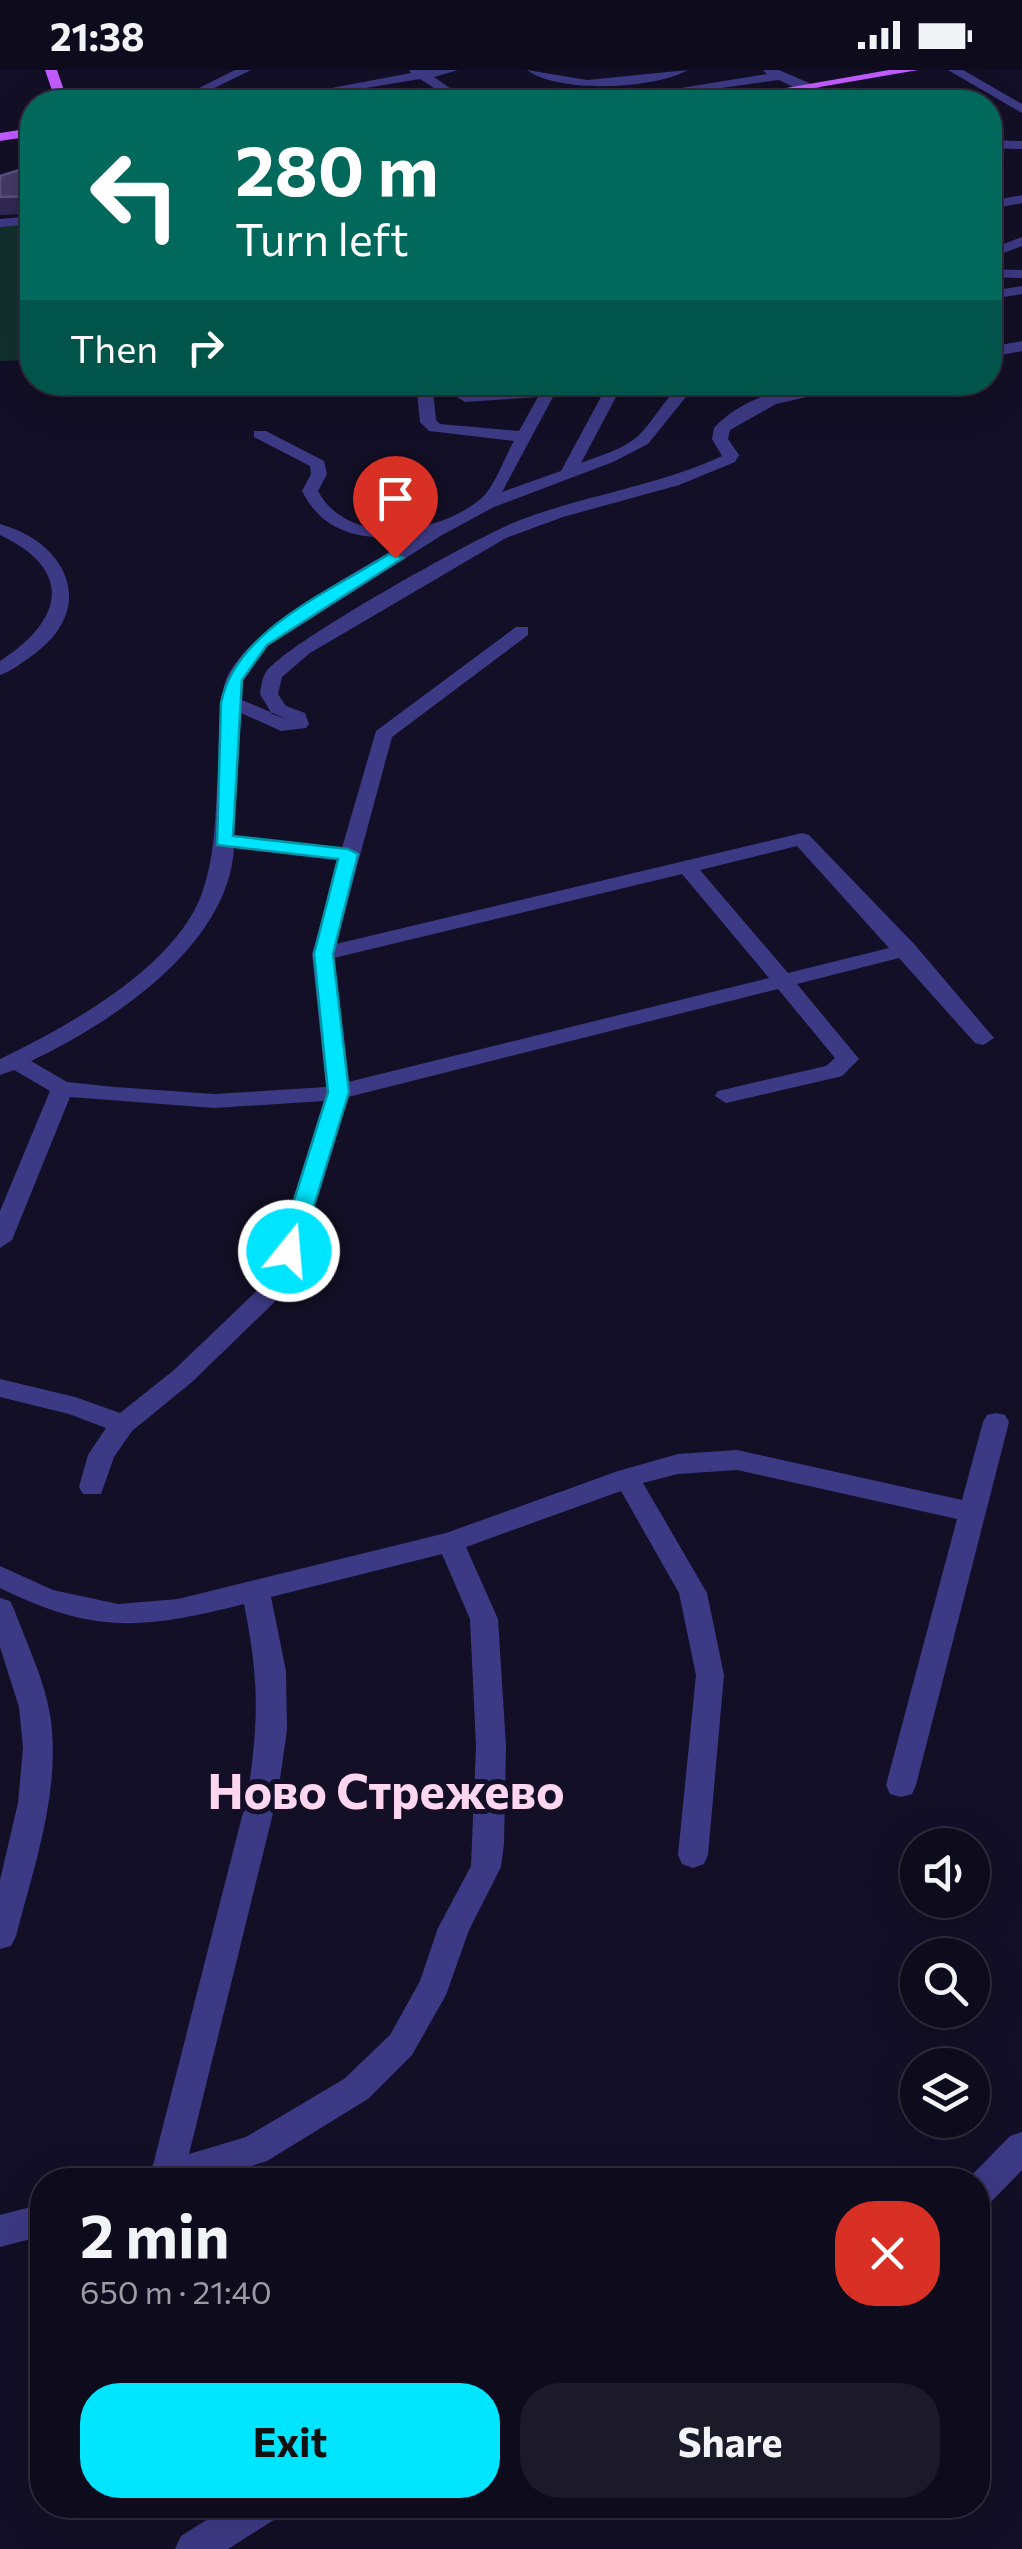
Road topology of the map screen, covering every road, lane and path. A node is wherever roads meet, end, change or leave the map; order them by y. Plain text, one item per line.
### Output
1 (245, 70) edge
2 (452, 70) edge
3 (533, 70) edge
4 (682, 70) edge
5 (912, 70) edge
6 (954, 70) edge
7 (419, 72) edge
8 (879, 72) edge
9 (774, 73) edge
10 (805, 88) junction
11 (203, 90) edge
12 (326, 90) edge
13 (446, 90) edge
14 (674, 90) edge
15 (792, 90) edge
16 (811, 90) edge
17 (989, 90) edge
18 (425, 395) edge
19 (475, 395) edge
20 (547, 395) edge
21 (610, 395) edge
22 (679, 395) edge
23 (801, 395) edge
24 (465, 396) dead end
25 (260, 434) dead end
26 (526, 437) junction
27 (568, 472) junction
28 (488, 503) junction
29 (0, 529) edge
30 (436, 530) junction
31 (522, 632) dead end
32 (0, 669) edge
33 (230, 703) junction
34 (223, 841) junction
35 (348, 854) junction
36 (686, 866) junction
37 (906, 950) junction
38 (324, 954) junction
39 (784, 982) junction
40 (983, 1038) dead end
41 (8, 1065) edge
42 (62, 1089) junction
43 (338, 1092) junction
44 (726, 1096) dead end
45 (0, 1240) edge
46 (0, 1388) edge
47 (996, 1422) dead end
48 (123, 1424) junction
49 (627, 1478) junction
50 (92, 1486) dead end
51 (972, 1512) junction
52 (450, 1542) junction
53 (0, 1576) edge
54 (256, 1593) junction
55 (0, 1609) edge
56 (901, 1784) dead end
57 (693, 1856) dead end
58 (0, 1936) edge
59 (1022, 2147) edge
60 (164, 2168) edge
61 (195, 2168) edge
62 (990, 2180) edge
63 (30, 2223) edge
64 (0, 2231) edge
65 (243, 2518) edge
66 (194, 2549) edge

1 - 11 street
2 - 7 street
3 - 4 street
5 - 8 main road
6 - 17 street
7 - 12 street
7 - 13 street
8 - 10 main road
9 - 10 street
9 - 14 street
10 - 15 main road
10 - 16 street
18 - 26 street
19 - 24 street
20 - 26 street
21 - 27 street
22 - 27 street
23 - 33 street
25 - 30 street
26 - 28 street
27 - 28 street
28 - 30 street
29 - 32 street
30 - 33 street
31 - 35 street
33 - 34 street
34 - 35 street
34 - 41 street
35 - 38 street
36 - 37 street
36 - 38 street
36 - 39 street
37 - 39 street
37 - 40 street
38 - 43 street
39 - 43 street
39 - 44 street
41 - 42 street
42 - 43 street
42 - 45 street
43 - 48 street
46 - 48 street
47 - 51 street
48 - 50 street
49 - 51 street
49 - 52 street
49 - 57 street
51 - 56 street
52 - 54 street
52 - 61 street
53 - 54 street
54 - 60 street
55 - 58 street
59 - 62 street
63 - 64 street
65 - 66 street

